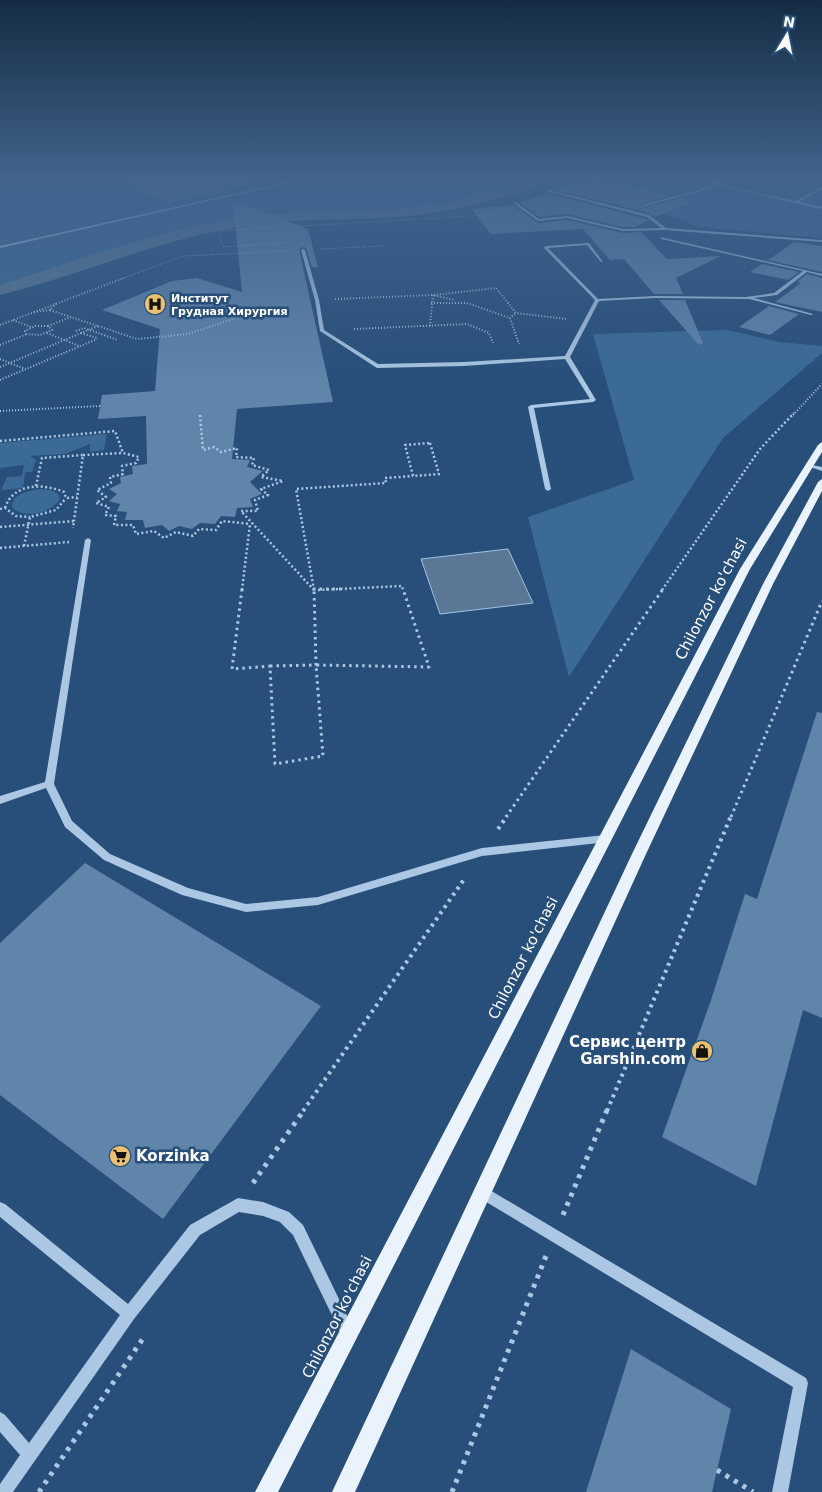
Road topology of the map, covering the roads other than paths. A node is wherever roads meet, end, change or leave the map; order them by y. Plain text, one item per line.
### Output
1 (579, 245) edge
2 (589, 245) edge
3 (690, 245) edge
4 (303, 250) road end
5 (602, 261) dead end
6 (806, 271) junction
7 (822, 275) edge
8 (746, 298) junction
9 (597, 300) junction
10 (811, 314) dead end
11 (567, 357) junction
12 (822, 446) edge
13 (816, 467) edge
14 (822, 482) edge
15 (548, 489) dead end
16 (88, 540) dead end
17 (49, 784) junction
18 (0, 800) edge
19 (604, 839) junction
20 (483, 1192) junction
21 (0, 1209) edge
22 (129, 1314) junction
23 (348, 1333) junction
24 (0, 1420) edge
25 (30, 1455) junction
26 (4, 1492) edge
27 (266, 1492) edge
28 (343, 1492) edge
29 (780, 1492) edge

1 - 9 lane
2 - 5 lane
3 - 6 lane
4 - 11 lane
6 - 7 lane
6 - 8 lane
8 - 9 lane
8 - 10 lane
9 - 11 lane
11 - 15 lane
12 - 13 main road, Chilonzor ko'chasi
13 - 19 main road, Chilonzor ko'chasi
14 - 20 main road
16 - 17 lane
17 - 18 lane
17 - 19 lane
19 - 23 main road, Chilonzor ko'chasi
20 - 28 main road
20 - 29 lane
21 - 22 lane
22 - 23 lane
22 - 25 lane
23 - 27 main road, Chilonzor ko'chasi
24 - 25 lane
25 - 26 lane

